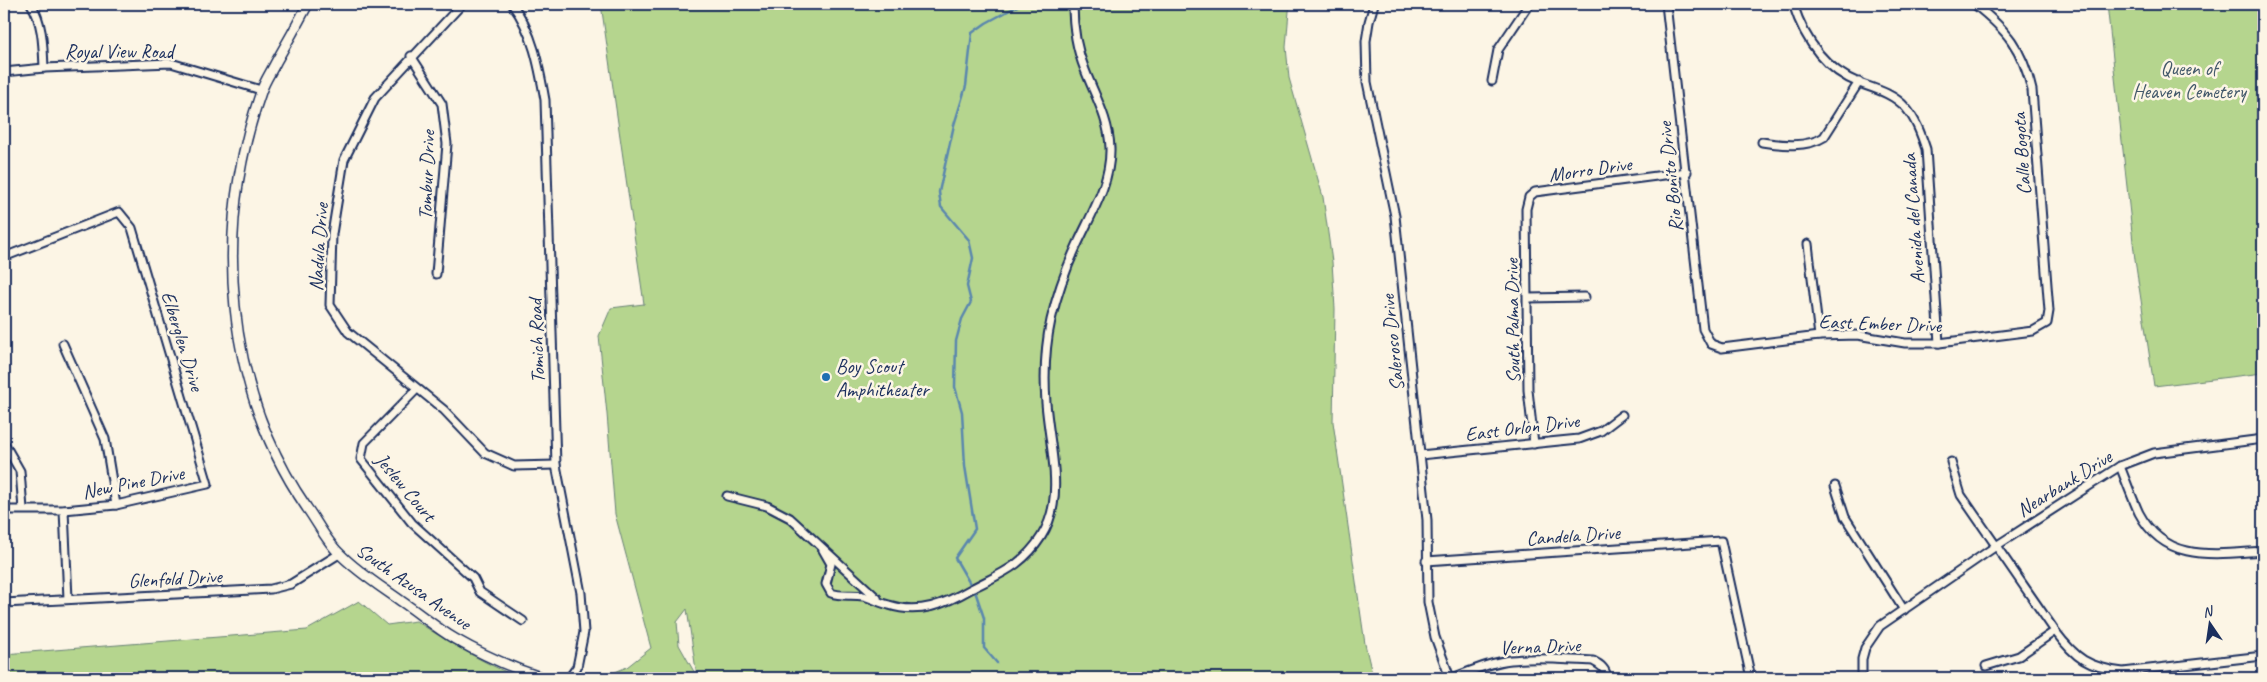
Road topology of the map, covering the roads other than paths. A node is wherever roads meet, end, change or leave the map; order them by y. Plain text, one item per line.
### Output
1 (32, 4) edge
2 (308, 4) edge
3 (462, 4) edge
4 (512, 4) edge
5 (1073, 4) edge
6 (1374, 4) edge
7 (1529, 4) edge
8 (1666, 4) edge
9 (1793, 4) edge
10 (1974, 4) edge
11 (411, 56) junction
12 (44, 68) junction
13 (4, 72) edge
14 (1492, 81) dead end
15 (1859, 82) junction
16 (261, 90) junction
17 (1762, 142) dead end
18 (1687, 172) junction
19 (1529, 197) joint
20 (1808, 244) dead end
21 (4, 257) edge
22 (436, 274) dead end
23 (1585, 296) dead end
24 (1528, 298) junction
25 (2047, 323) joint
26 (1819, 336) junction
27 (1939, 343) junction
28 (63, 344) dead end
29 (1711, 344) joint
30 (417, 389) junction
31 (1622, 415) dead end
32 (2263, 439) edge
33 (4, 442) edge
34 (1534, 444) junction
35 (1420, 455) junction
36 (1951, 462) dead end
37 (556, 465) junction
38 (2120, 466) junction
39 (208, 484) joint
40 (1835, 486) dead end
41 (727, 496) dead end
42 (116, 505) junction
43 (23, 509) junction
44 (4, 510) edge
45 (64, 510) junction
46 (1996, 546) junction
47 (824, 550) junction
48 (2263, 550) edge
49 (339, 554) junction
50 (1426, 561) junction
51 (68, 599) junction
52 (880, 602) junction
53 (4, 603) edge
54 (1904, 610) junction
55 (523, 621) dead end
56 (2055, 632) junction
57 (2263, 656) edge
58 (1986, 666) dead end
59 (543, 678) edge
60 (569, 678) edge
61 (1451, 678) edge
62 (1607, 678) edge
63 (1751, 678) edge
64 (1862, 678) edge

1 - 12 street
2 - 16 street, South Azusa Avenue
3 - 11 street, Nadula Drive
4 - 37 street, Tomich Road
5 - 52 street
6 - 35 street, Saleroso Drive
7 - 14 street
8 - 18 street, Rio Bonito Drive
9 - 15 street, Avenida del Canada
10 - 25 street, Calle Bogota
11 - 22 street, Tombur Drive
11 - 30 street, Nadula Drive
12 - 13 street, Royal View Road
12 - 16 street, Royal View Road
15 - 17 street
15 - 27 street, Avenida del Canada
16 - 49 street, South Azusa Avenue
18 - 19 street, Morro Drive
18 - 29 street, Rio Bonito Drive
19 - 24 street, South Palma Drive
20 - 26 street
21 - 39 street, Elberglen Drive
23 - 24 street
24 - 34 street, South Palma Drive
25 - 27 street, East Ember Drive
26 - 27 street, East Ember Drive
26 - 29 street, East Ember Drive
28 - 42 street
30 - 37 street, Nadula Drive
30 - 55 street, Jeslew Court
31 - 34 street, East Orlon Drive
32 - 38 street, Nearbank Drive
33 - 43 street
34 - 35 street, East Orlon Drive
35 - 50 street, Saleroso Drive
36 - 46 street
37 - 60 street, Tomich Road
38 - 46 street, Nearbank Drive
38 - 48 street
39 - 42 street, New Pine Drive
40 - 54 street
41 - 47 street
42 - 45 street, New Pine Drive
43 - 44 street, New Pine Drive
43 - 45 street, New Pine Drive
45 - 51 street, New Pine Drive
46 - 54 street, Nearbank Drive
46 - 56 street
47 - 52 street
47 - 52 street
49 - 51 street, Glenfold Drive
49 - 59 street, South Azusa Avenue
50 - 61 street, Saleroso Drive
50 - 63 street, Candela Drive
51 - 53 street, Glenfold Drive
54 - 64 street, Nearbank Drive
56 - 57 street
56 - 58 street
61 - 62 street, Verna Drive

